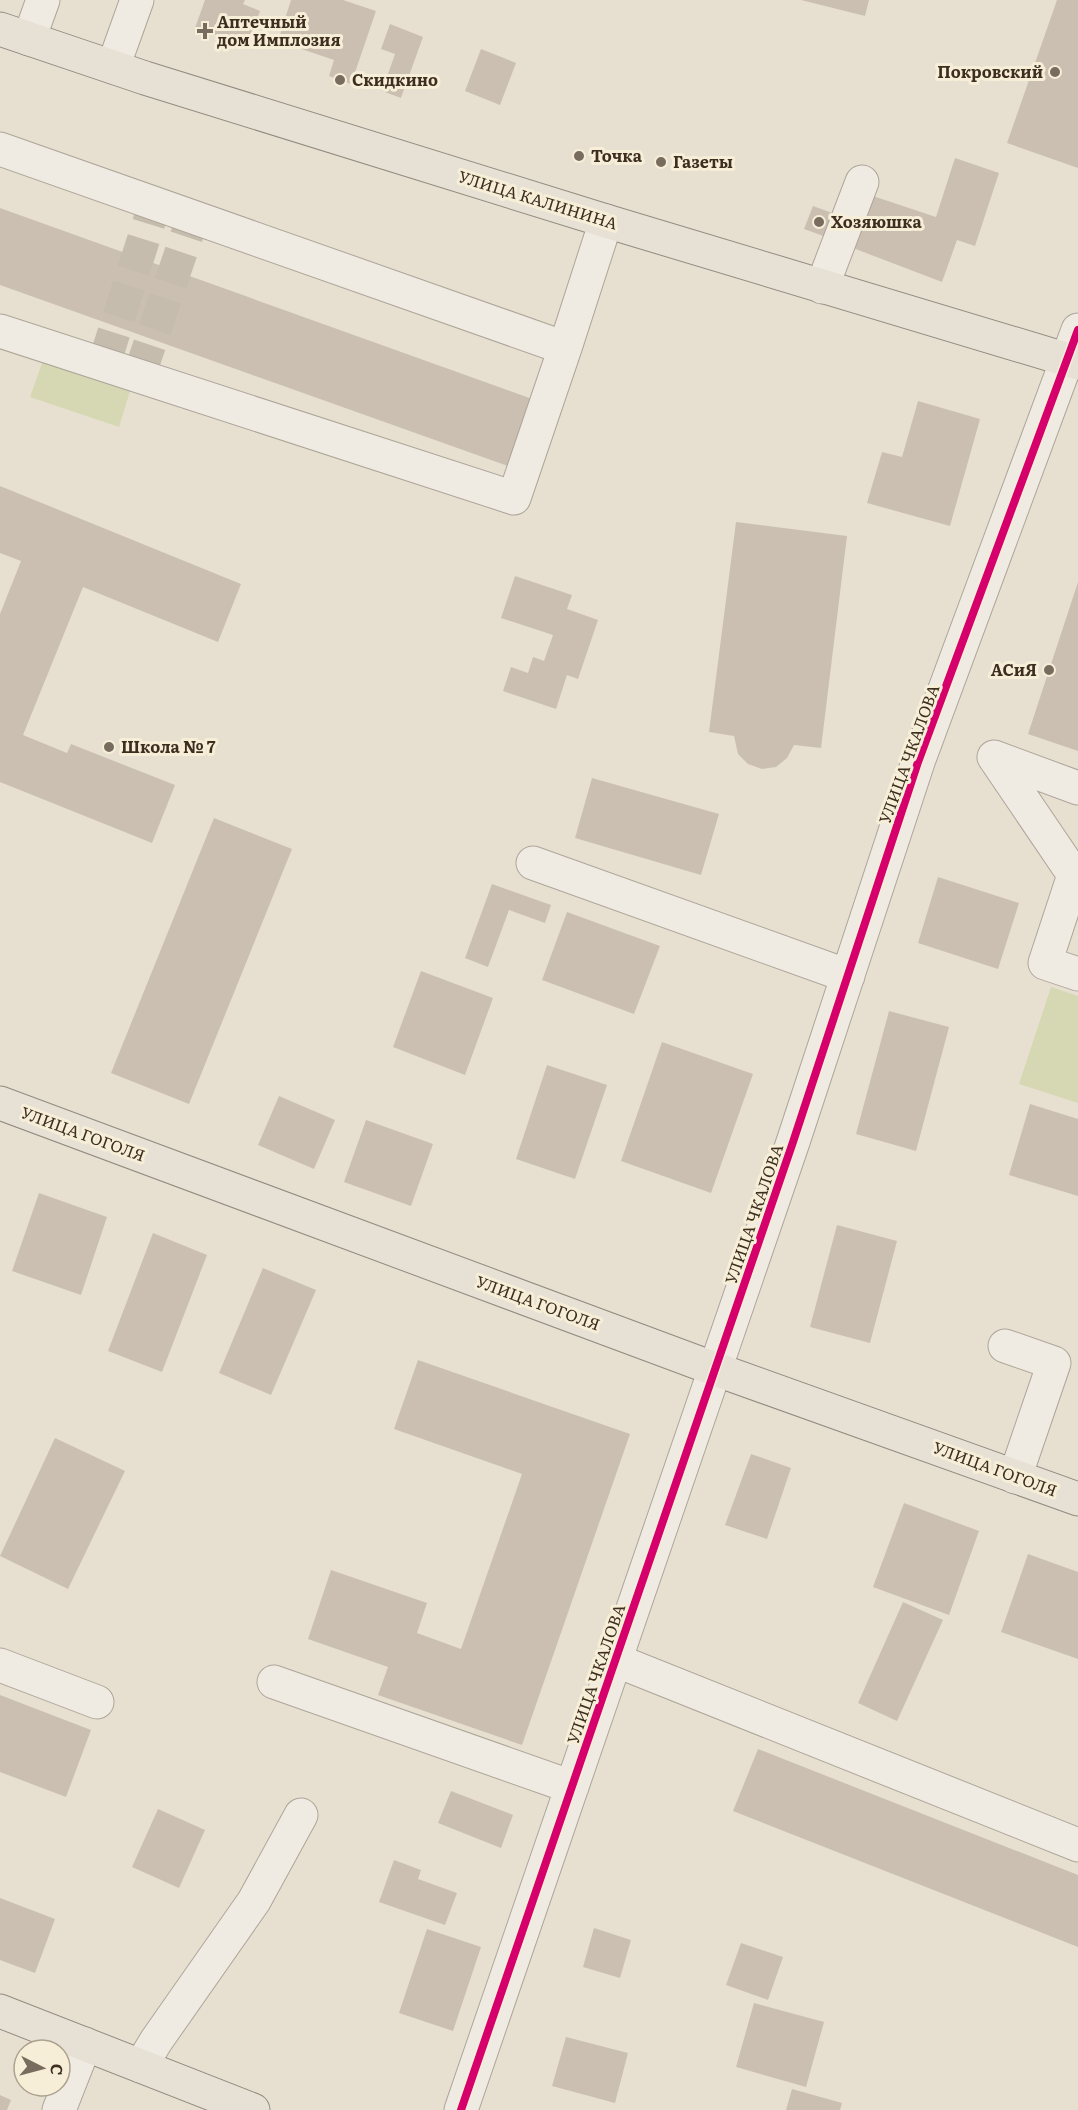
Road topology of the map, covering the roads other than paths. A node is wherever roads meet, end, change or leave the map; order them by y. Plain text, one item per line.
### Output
1 (43, 0) edge
2 (137, 0) edge
3 (14, 34) edge
4 (113, 67) junction
5 (0, 149) edge
6 (862, 182) dead end
7 (606, 221) junction
8 (822, 287) junction
9 (0, 331) edge
10 (565, 348) junction
11 (1075, 351) edge
12 (1078, 788) edge
13 (533, 863) dead end
14 (1078, 974) edge
15 (848, 976) junction
16 (0, 1103) edge
17 (1005, 1346) dead end
18 (715, 1369) junction
19 (1015, 1477) junction
20 (1078, 1499) edge
21 (615, 1660) junction
22 (0, 1665) edge
23 (274, 1682) dead end
24 (96, 1702) dead end
25 (572, 1786) junction
26 (301, 1815) dead end
27 (1078, 1845) edge
28 (0, 2011) edge
29 (85, 2044) junction
30 (141, 2066) junction
31 (59, 2110) edge
32 (253, 2110) edge
33 (461, 2110) edge

1 - 3 street
2 - 4 street
3 - 4 main road, УЛИЦА КАЛИНИНА
4 - 7 main road, УЛИЦА КАЛИНИНА
5 - 10 street
6 - 8 street
7 - 8 main road, УЛИЦА КАЛИНИНА
7 - 10 street
8 - 11 main road, УЛИЦА КАЛИНИНА
9 - 10 street
11 - 15 street, УЛИЦА ЧКАЛОВА
12 - 14 street
13 - 15 street
15 - 18 street, УЛИЦА ЧКАЛОВА
16 - 18 main road, УЛИЦА ГОГОЛЯ
17 - 19 street
18 - 19 main road, УЛИЦА ГОГОЛЯ
18 - 21 street, УЛИЦА ЧКАЛОВА
19 - 20 main road, УЛИЦА ГОГОЛЯ
21 - 25 street, УЛИЦА ЧКАЛОВА
21 - 27 street
22 - 24 street
23 - 25 street
25 - 33 street, УЛИЦА ЧКАЛОВА
26 - 30 street
28 - 29 main road
29 - 30 main road
29 - 31 street
30 - 32 main road

